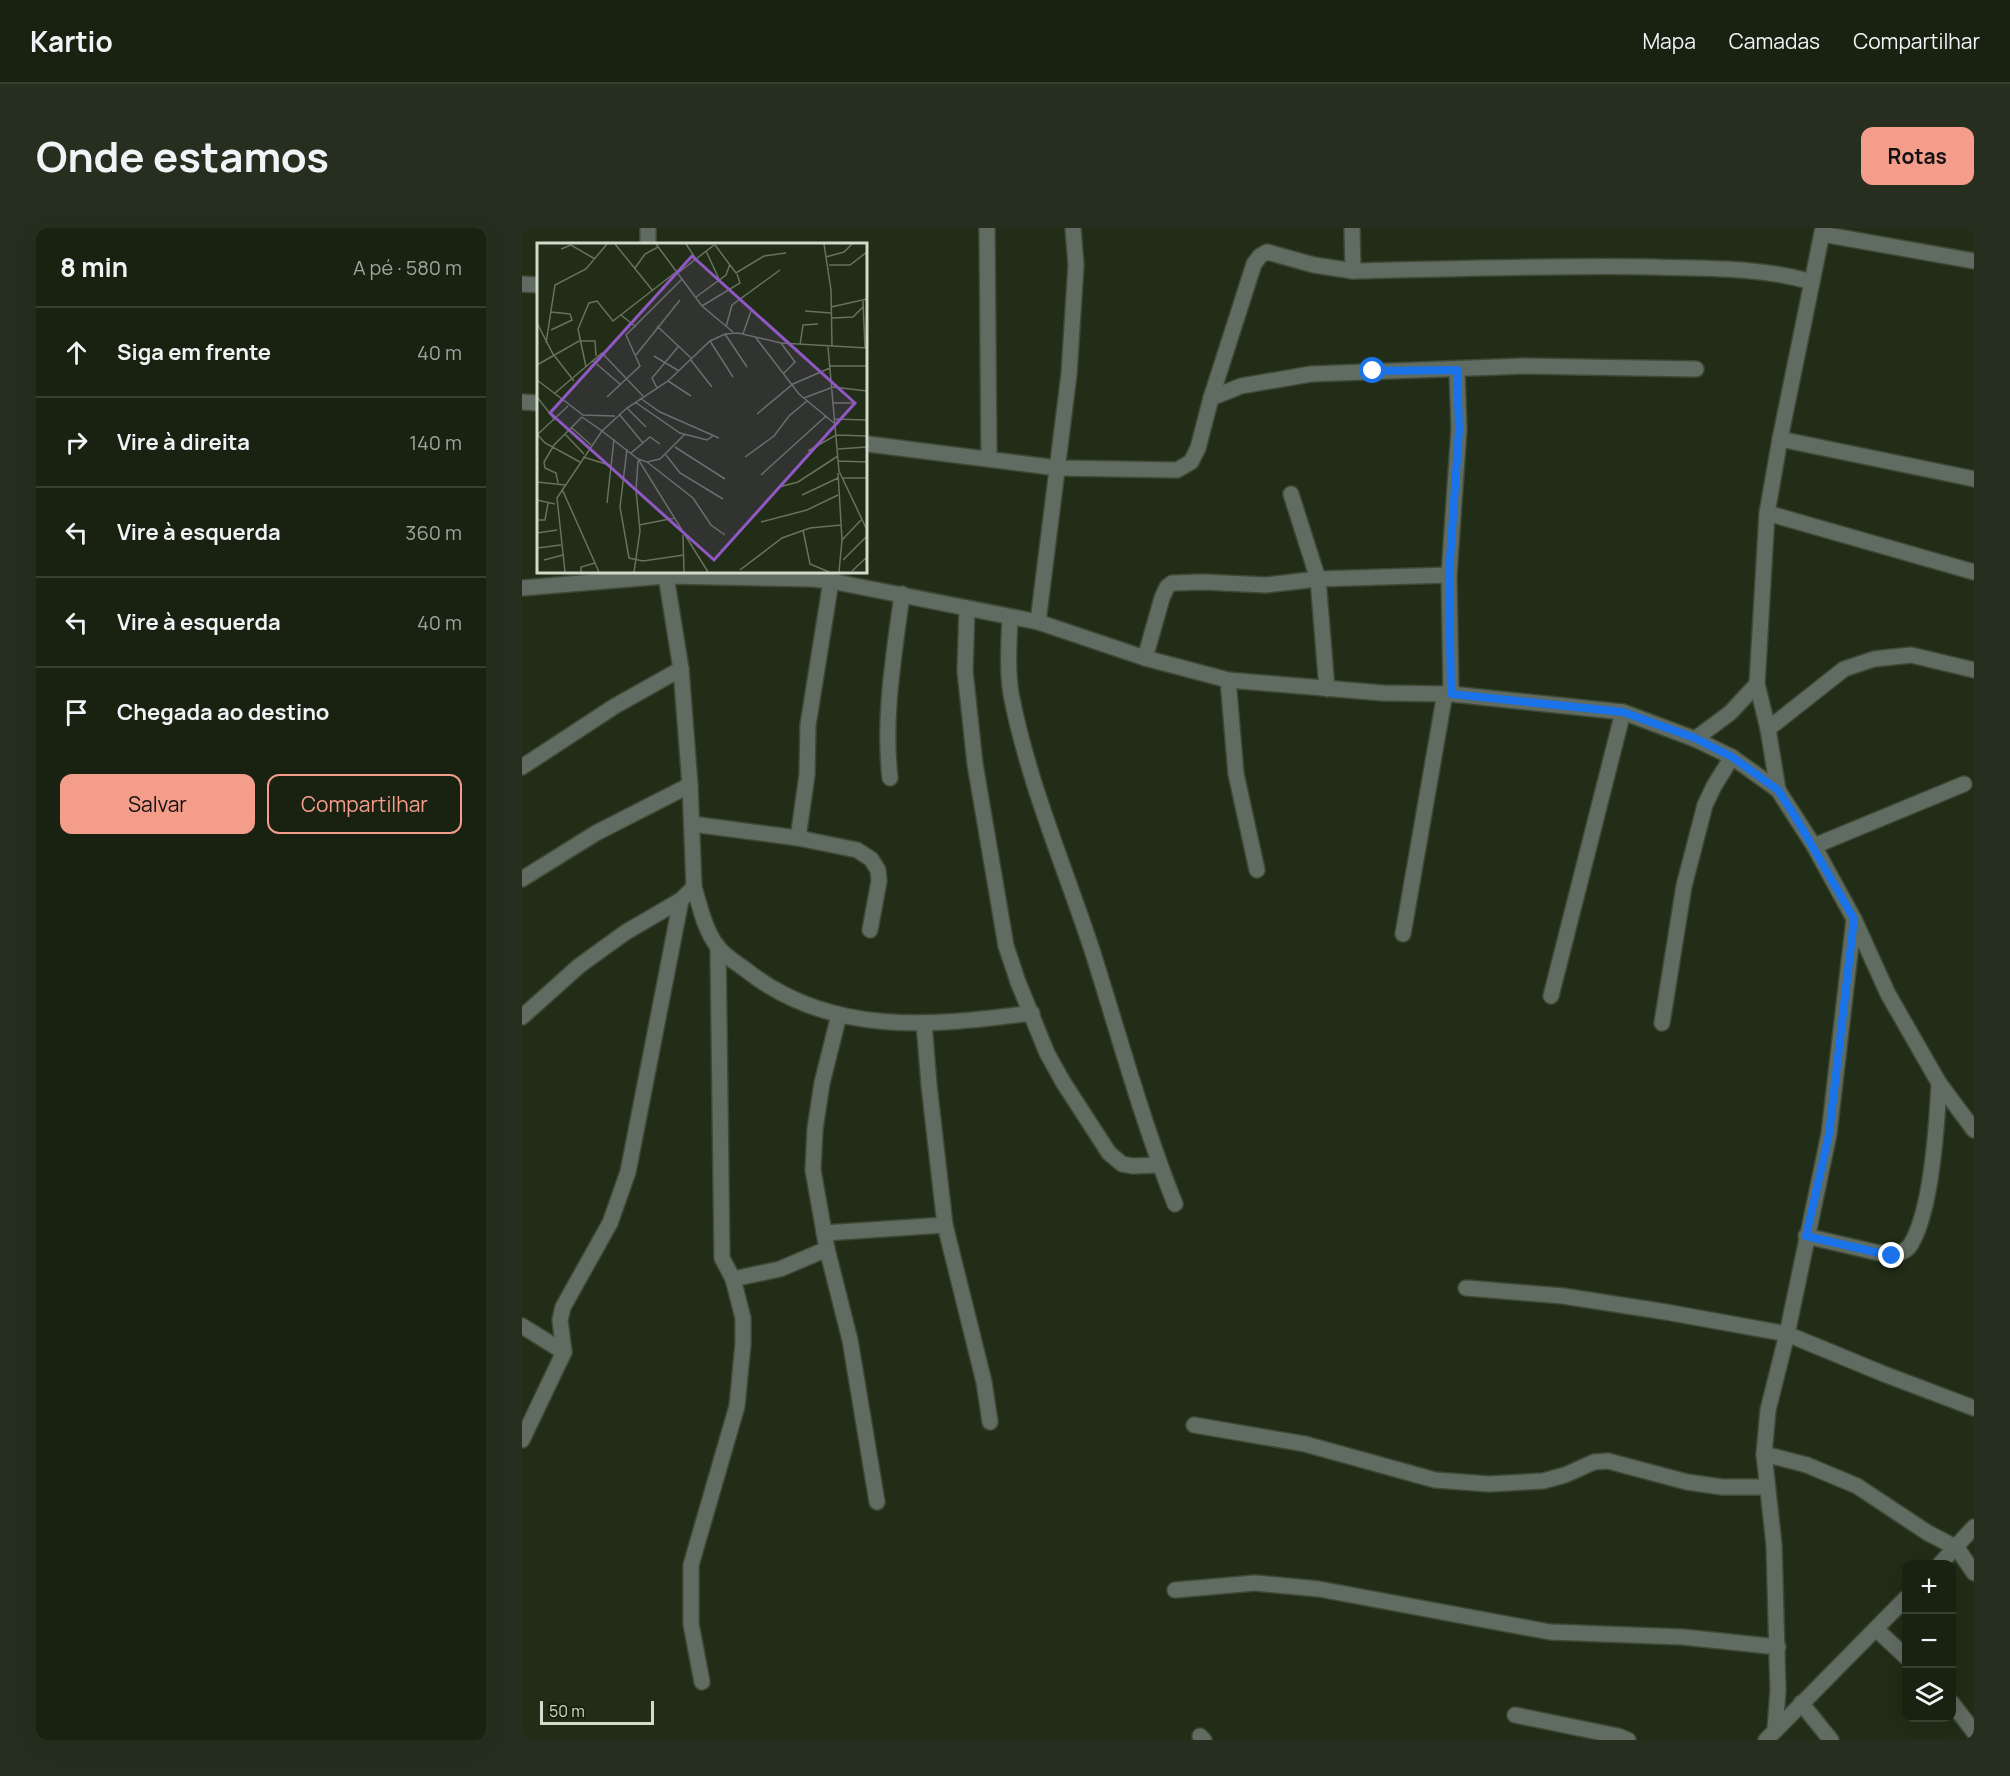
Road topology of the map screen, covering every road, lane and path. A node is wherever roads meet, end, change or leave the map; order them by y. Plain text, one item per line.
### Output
1 (987, 228) edge
2 (1073, 228) edge
3 (1352, 228) edge
4 (1822, 231) edge
5 (1974, 261) edge
6 (1353, 271) junction
7 (1812, 282) junction
8 (522, 284) edge
9 (537, 285) edge
10 (1696, 369) dead end
11 (1457, 370) junction
12 (1211, 398) junction
13 (522, 402) edge
14 (537, 403) edge
15 (1779, 439) junction
16 (868, 444) dead end
17 (989, 459) junction
18 (1058, 468) junction
19 (1974, 480) edge
20 (1291, 494) dead end
21 (1767, 513) junction
22 (1974, 572) edge
23 (666, 574) edge
24 (1449, 574) junction
25 (807, 575) edge
26 (546, 578) edge
27 (1318, 579) junction
28 (831, 581) junction
29 (522, 588) edge
30 (902, 594) junction
31 (967, 608) junction
32 (1010, 617) junction
33 (1038, 622) junction
34 (1145, 658) junction
35 (681, 669) junction
36 (1974, 670) edge
37 (1228, 680) junction
38 (1757, 684) junction
39 (1327, 689) junction
40 (1448, 694) junction
41 (1623, 712) junction
42 (1768, 729) junction
43 (1695, 738) junction
44 (1732, 757) junction
45 (523, 762) edge
46 (890, 778) dead end
47 (1964, 784) dead end
48 (690, 786) junction
49 (1778, 790) junction
50 (692, 824) junction
51 (798, 838) junction
52 (1814, 846) junction
53 (1257, 870) dead end
54 (522, 879) edge
55 (694, 887) junction
56 (681, 900) junction
57 (1854, 919) junction
58 (870, 930) dead end
59 (1403, 934) dead end
60 (718, 947) junction
61 (1551, 996) dead end
62 (1032, 1013) junction
63 (839, 1015) junction
64 (522, 1017) edge
65 (924, 1023) junction
66 (1662, 1023) dead end
67 (1939, 1083) junction
68 (1974, 1130) edge
69 (1159, 1165) junction
70 (1175, 1204) dead end
71 (945, 1225) junction
72 (824, 1233) junction
73 (1806, 1236) junction
74 (827, 1249) junction
75 (733, 1280) junction
76 (1466, 1288) dead end
77 (522, 1326) edge
78 (1787, 1334) junction
79 (564, 1352) junction
80 (1974, 1408) edge
81 (990, 1422) dead end
82 (1194, 1425) dead end
83 (522, 1440) edge
84 (1764, 1454) junction
85 (1766, 1487) junction
86 (877, 1502) dead end
87 (1974, 1527) edge
88 (1957, 1548) junction
89 (1944, 1560) edge
90 (1974, 1573) edge
91 (1175, 1590) dead end
92 (1902, 1602) edge
93 (1876, 1629) junction
94 (1778, 1647) junction
95 (1902, 1653) edge
96 (702, 1682) dead end
97 (1801, 1703) junction
98 (1956, 1708) edge
99 (1515, 1715) dead end
100 (1974, 1732) edge
101 (1770, 1735) edge
102 (1628, 1740) edge
103 (1831, 1740) edge

1 - 17 street
2 - 18 street
3 - 6 street
4 - 5 street
4 - 7 street
6 - 7 street
6 - 12 street
7 - 15 street
8 - 9 street
10 - 11 street
11 - 12 street
11 - 24 street
12 - 18 street
13 - 14 street
15 - 19 street
15 - 21 street
16 - 17 street
17 - 18 street
18 - 33 street
20 - 27 street
21 - 22 street
21 - 38 street
23 - 25 street
23 - 26 street
23 - 35 street
24 - 27 street
24 - 40 street
25 - 28 street
26 - 29 street
27 - 34 street
27 - 39 street
28 - 30 street
28 - 51 street
30 - 31 street
30 - 46 street
31 - 32 street
31 - 62 street
32 - 33 street
32 - 69 street
33 - 34 street
34 - 37 street
35 - 45 street
35 - 48 street
36 - 42 street
37 - 39 street
37 - 53 street
38 - 42 street
38 - 43 street
39 - 40 street
40 - 41 street
40 - 59 street
41 - 43 street
41 - 61 street
42 - 49 street
43 - 44 street
44 - 49 street
44 - 66 street
47 - 52 street
48 - 50 street
48 - 54 street
49 - 52 street
50 - 51 street
50 - 55 street
51 - 58 street
52 - 57 street
55 - 56 street
55 - 60 street
56 - 64 street
56 - 79 street
57 - 67 street
57 - 73 street
60 - 63 street
60 - 75 street
62 - 65 street
62 - 69 street
63 - 65 street
63 - 72 street
65 - 71 street
67 - 68 street
67 - 73 street
69 - 70 street
71 - 72 street
71 - 81 street
72 - 74 street
73 - 78 street
74 - 75 street
74 - 86 street
75 - 96 street
76 - 78 street
77 - 79 street
78 - 80 street
78 - 84 street
79 - 83 street
82 - 85 street
84 - 85 street
84 - 88 street
85 - 94 street
87 - 88 street
88 - 89 street
88 - 90 street
91 - 94 street
92 - 93 street
93 - 95 street
93 - 97 street
94 - 101 street
97 - 101 street
97 - 103 street
98 - 100 street
99 - 102 street

